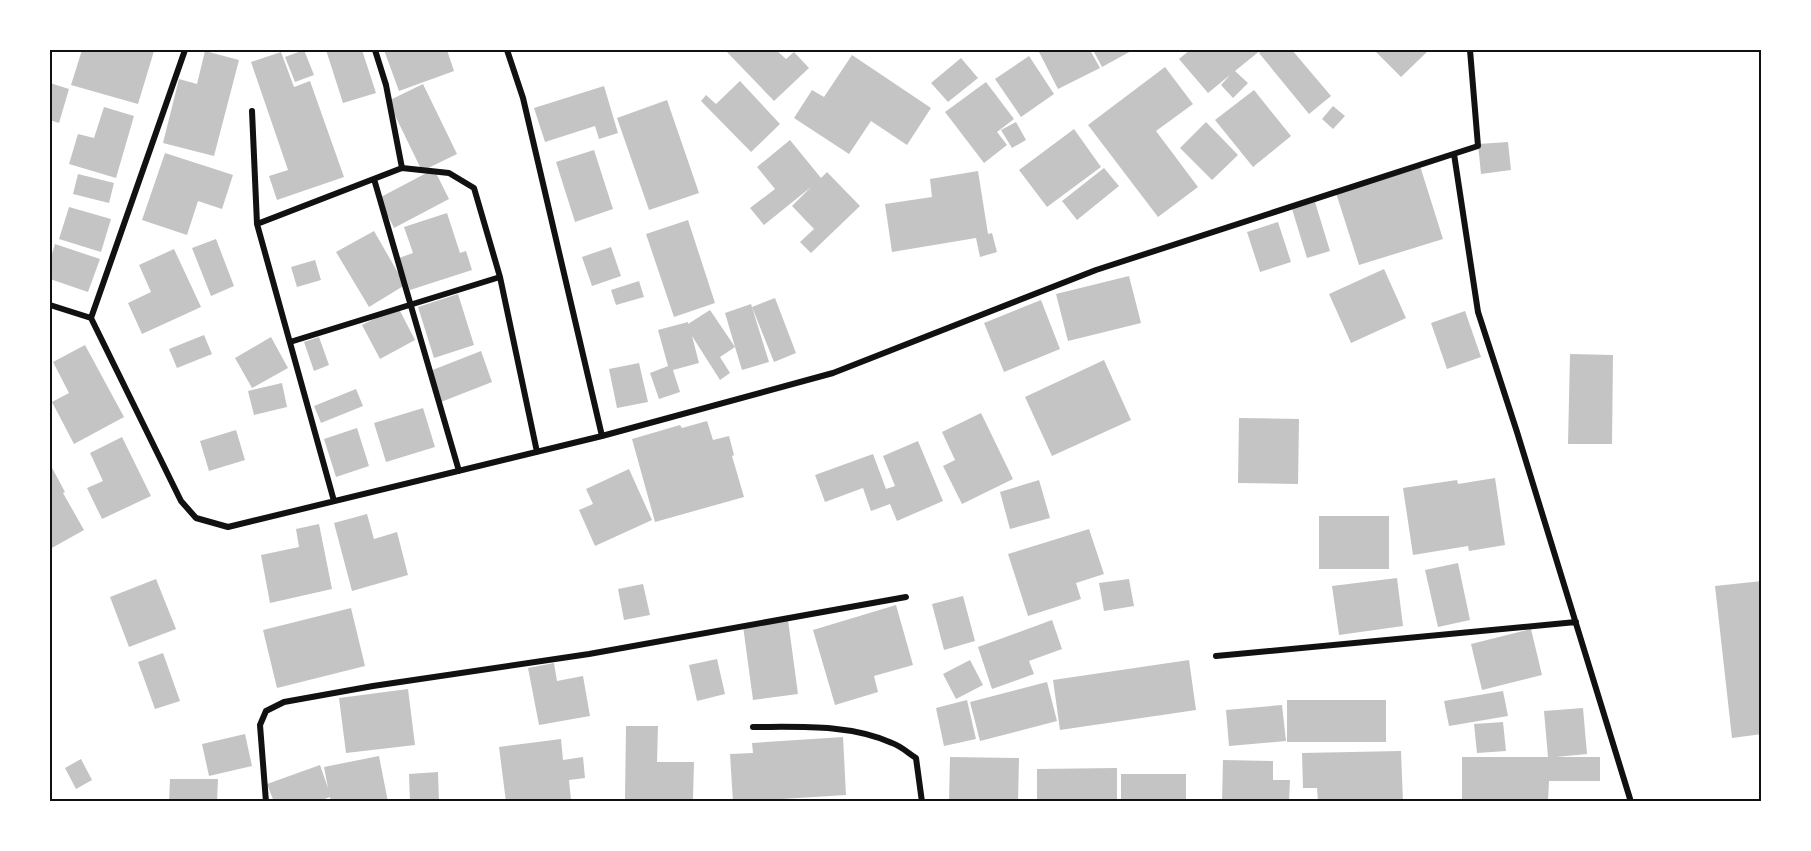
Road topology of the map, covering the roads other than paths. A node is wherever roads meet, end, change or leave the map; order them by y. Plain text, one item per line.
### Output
1 (185, 50) edge
2 (375, 50) edge
3 (507, 50) edge
4 (1470, 50) edge
5 (252, 111) dead end
6 (1455, 154) junction
7 (402, 168) junction
8 (374, 179) junction
9 (257, 224) junction
10 (500, 277) junction
11 (50, 305) edge
12 (411, 305) junction
13 (91, 318) junction
14 (290, 342) junction
15 (602, 436) junction
16 (537, 452) junction
17 (459, 471) junction
18 (334, 501) junction
19 (906, 597) dead end
20 (1576, 622) junction
21 (1216, 656) dead end
22 (753, 727) dead end
23 (266, 801) edge
24 (922, 801) edge
25 (1631, 801) edge

1 - 13 street
2 - 7 street
3 - 15 street
4 - 6 street
5 - 9 street
6 - 15 street
6 - 20 street
7 - 8 street
7 - 10 street
8 - 9 street
8 - 12 street
9 - 14 street
10 - 12 street
10 - 16 street
11 - 13 street
12 - 14 street
12 - 17 street
13 - 18 street
14 - 18 street
15 - 16 street
16 - 17 street
17 - 18 street
19 - 23 street
20 - 21 street
20 - 25 street
22 - 24 street

